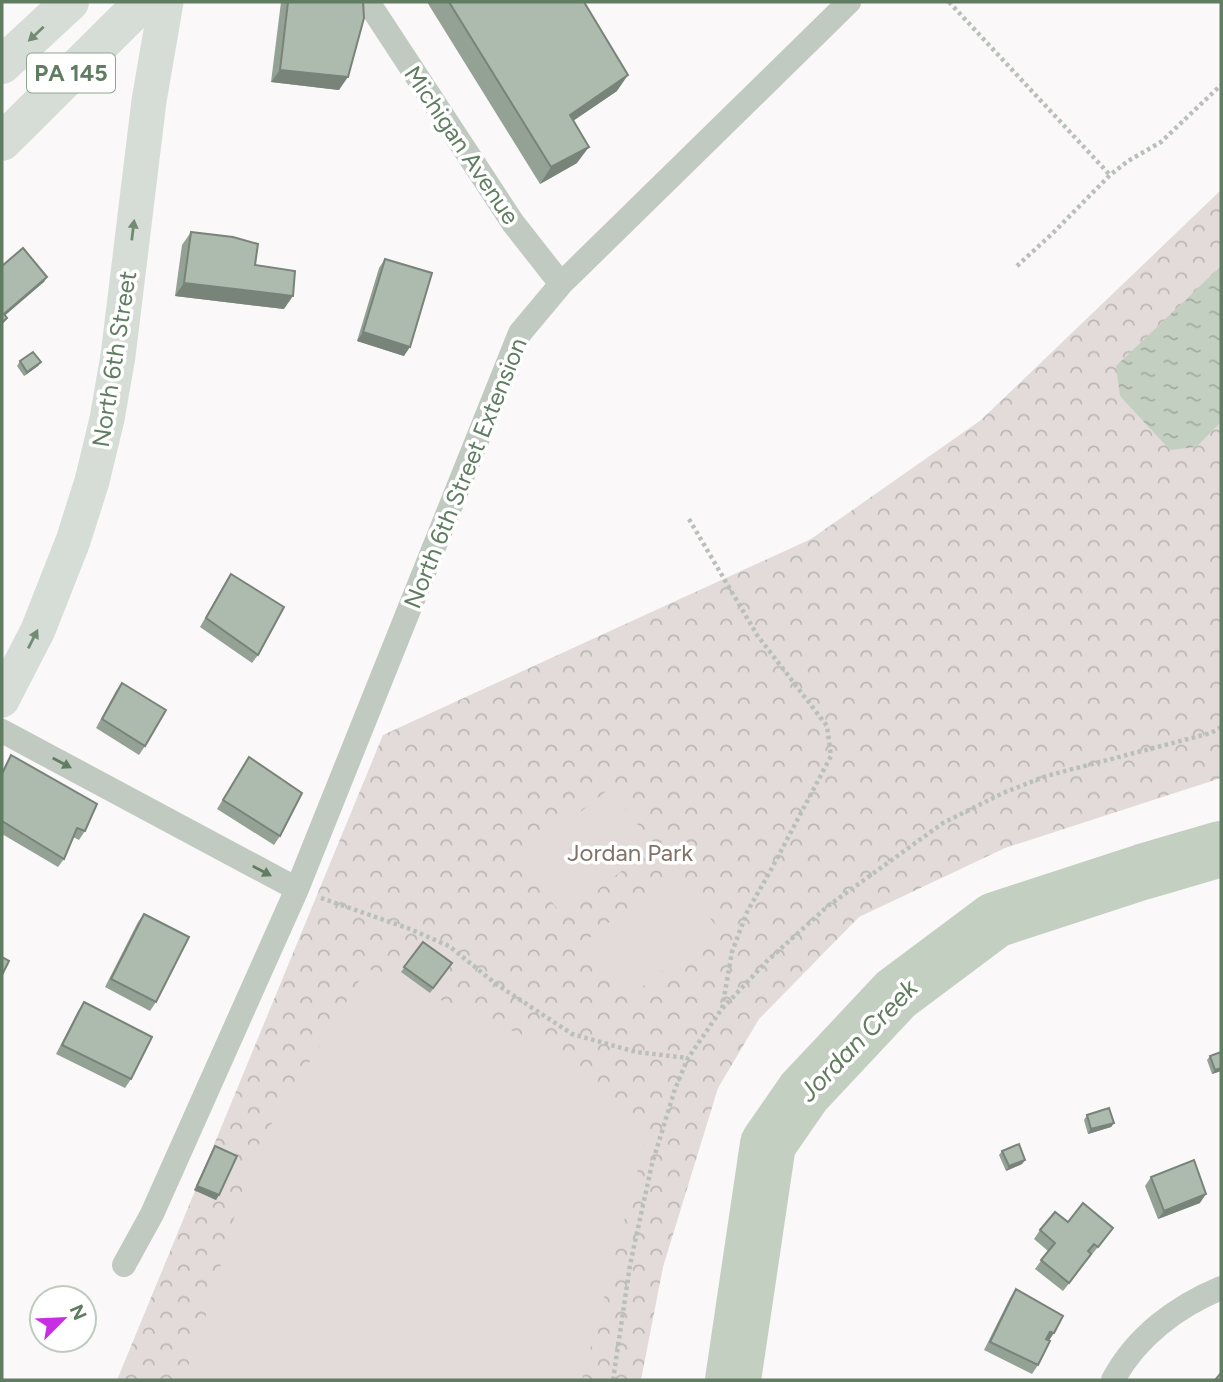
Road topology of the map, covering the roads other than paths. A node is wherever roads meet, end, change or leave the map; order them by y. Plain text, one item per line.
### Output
1 (69, 2) edge
2 (143, 2) edge
3 (166, 2) edge
4 (368, 2) edge
5 (849, 2) edge
6 (2, 65) edge
7 (2, 142) edge
8 (561, 284) junction
9 (2, 700) edge
10 (2, 731) edge
11 (297, 889) junction
12 (124, 1265) dead end
13 (1221, 1288) edge
14 (1113, 1380) edge

1 -> 6 main road, PA 145
2 - 7 main road, PA 145
9 -> 3 street, North 6th Street
4 - 8 street, Michigan Avenue
5 - 8 street, North 6th Street Extension
8 - 11 street, North 6th Street Extension
10 -> 11 street
11 - 12 street, North 6th Street Extension
13 - 14 street

